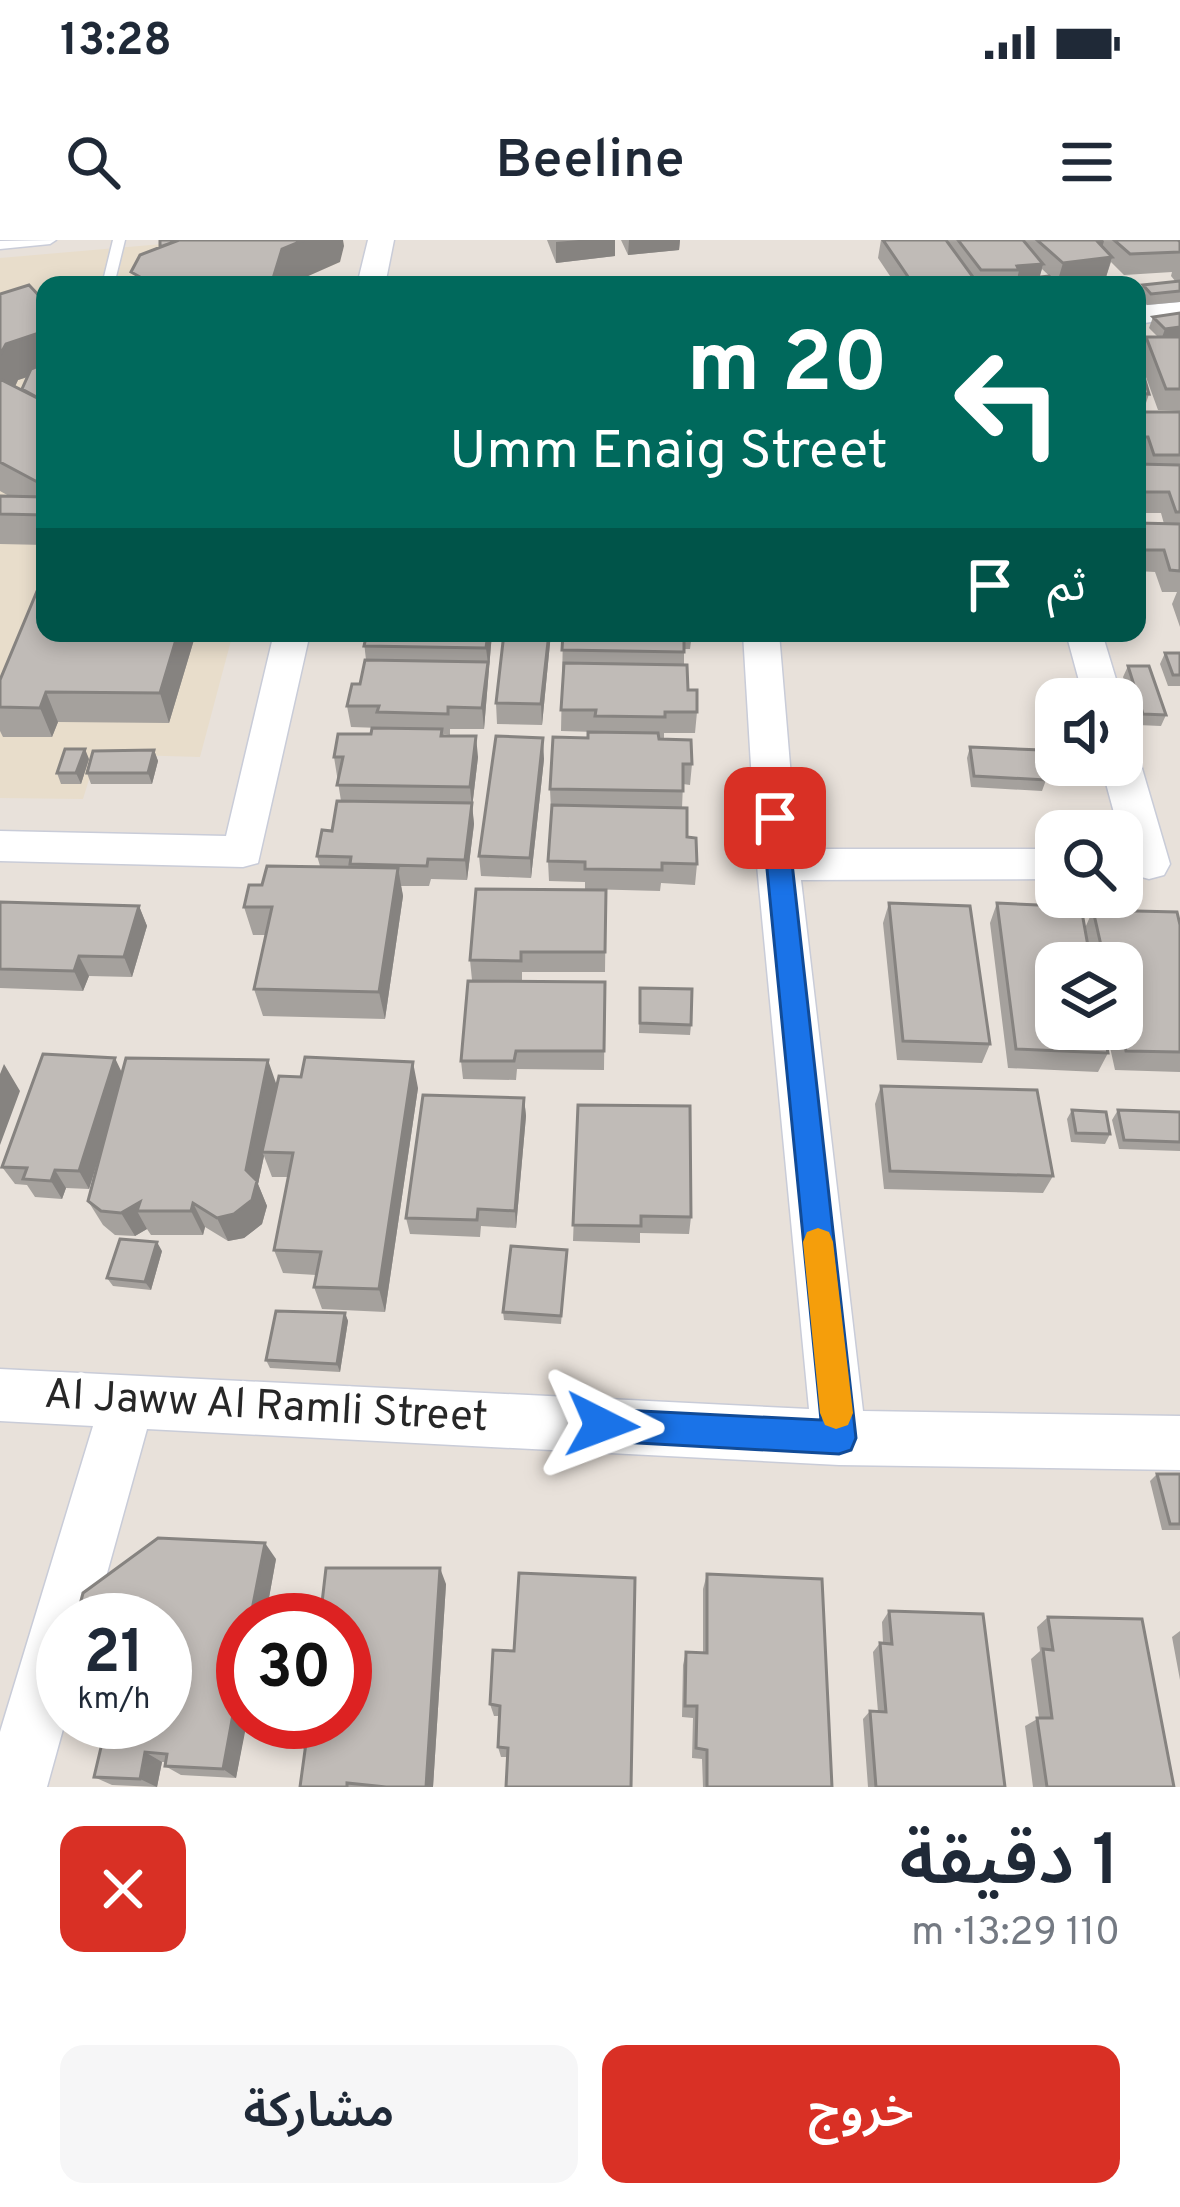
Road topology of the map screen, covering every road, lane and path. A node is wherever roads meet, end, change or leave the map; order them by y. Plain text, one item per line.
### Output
1 (50, 240) edge
2 (119, 240) edge
3 (381, 240) edge
4 (0, 244) edge
5 (110, 276) edge
6 (373, 276) edge
7 (1180, 310) edge
8 (1146, 314) edge
9 (290, 642) edge
10 (762, 642) edge
11 (1086, 642) edge
12 (1096, 678) edge
13 (1127, 786) edge
14 (0, 846) edge
15 (1035, 864) edge
16 (1150, 864) edge
17 (778, 865) junction
18 (0, 1395) edge
19 (128, 1399) junction
20 (839, 1438) junction
21 (1180, 1442) edge
22 (71, 1593) edge
23 (36, 1714) edge
24 (15, 1787) edge

1 - 4 lane
2 - 5 lane
3 - 6 street
7 - 8 street
9 - 14 street
10 - 17 street
11 - 12 street
13 - 16 street
15 - 17 street
17 - 20 street
18 - 19 street, Al Jaww Al Ramli Street
19 - 20 street, Al Jaww Al Ramli Street
19 - 22 street
20 - 21 street, Al Jaww Al Ramli Street
23 - 24 street

